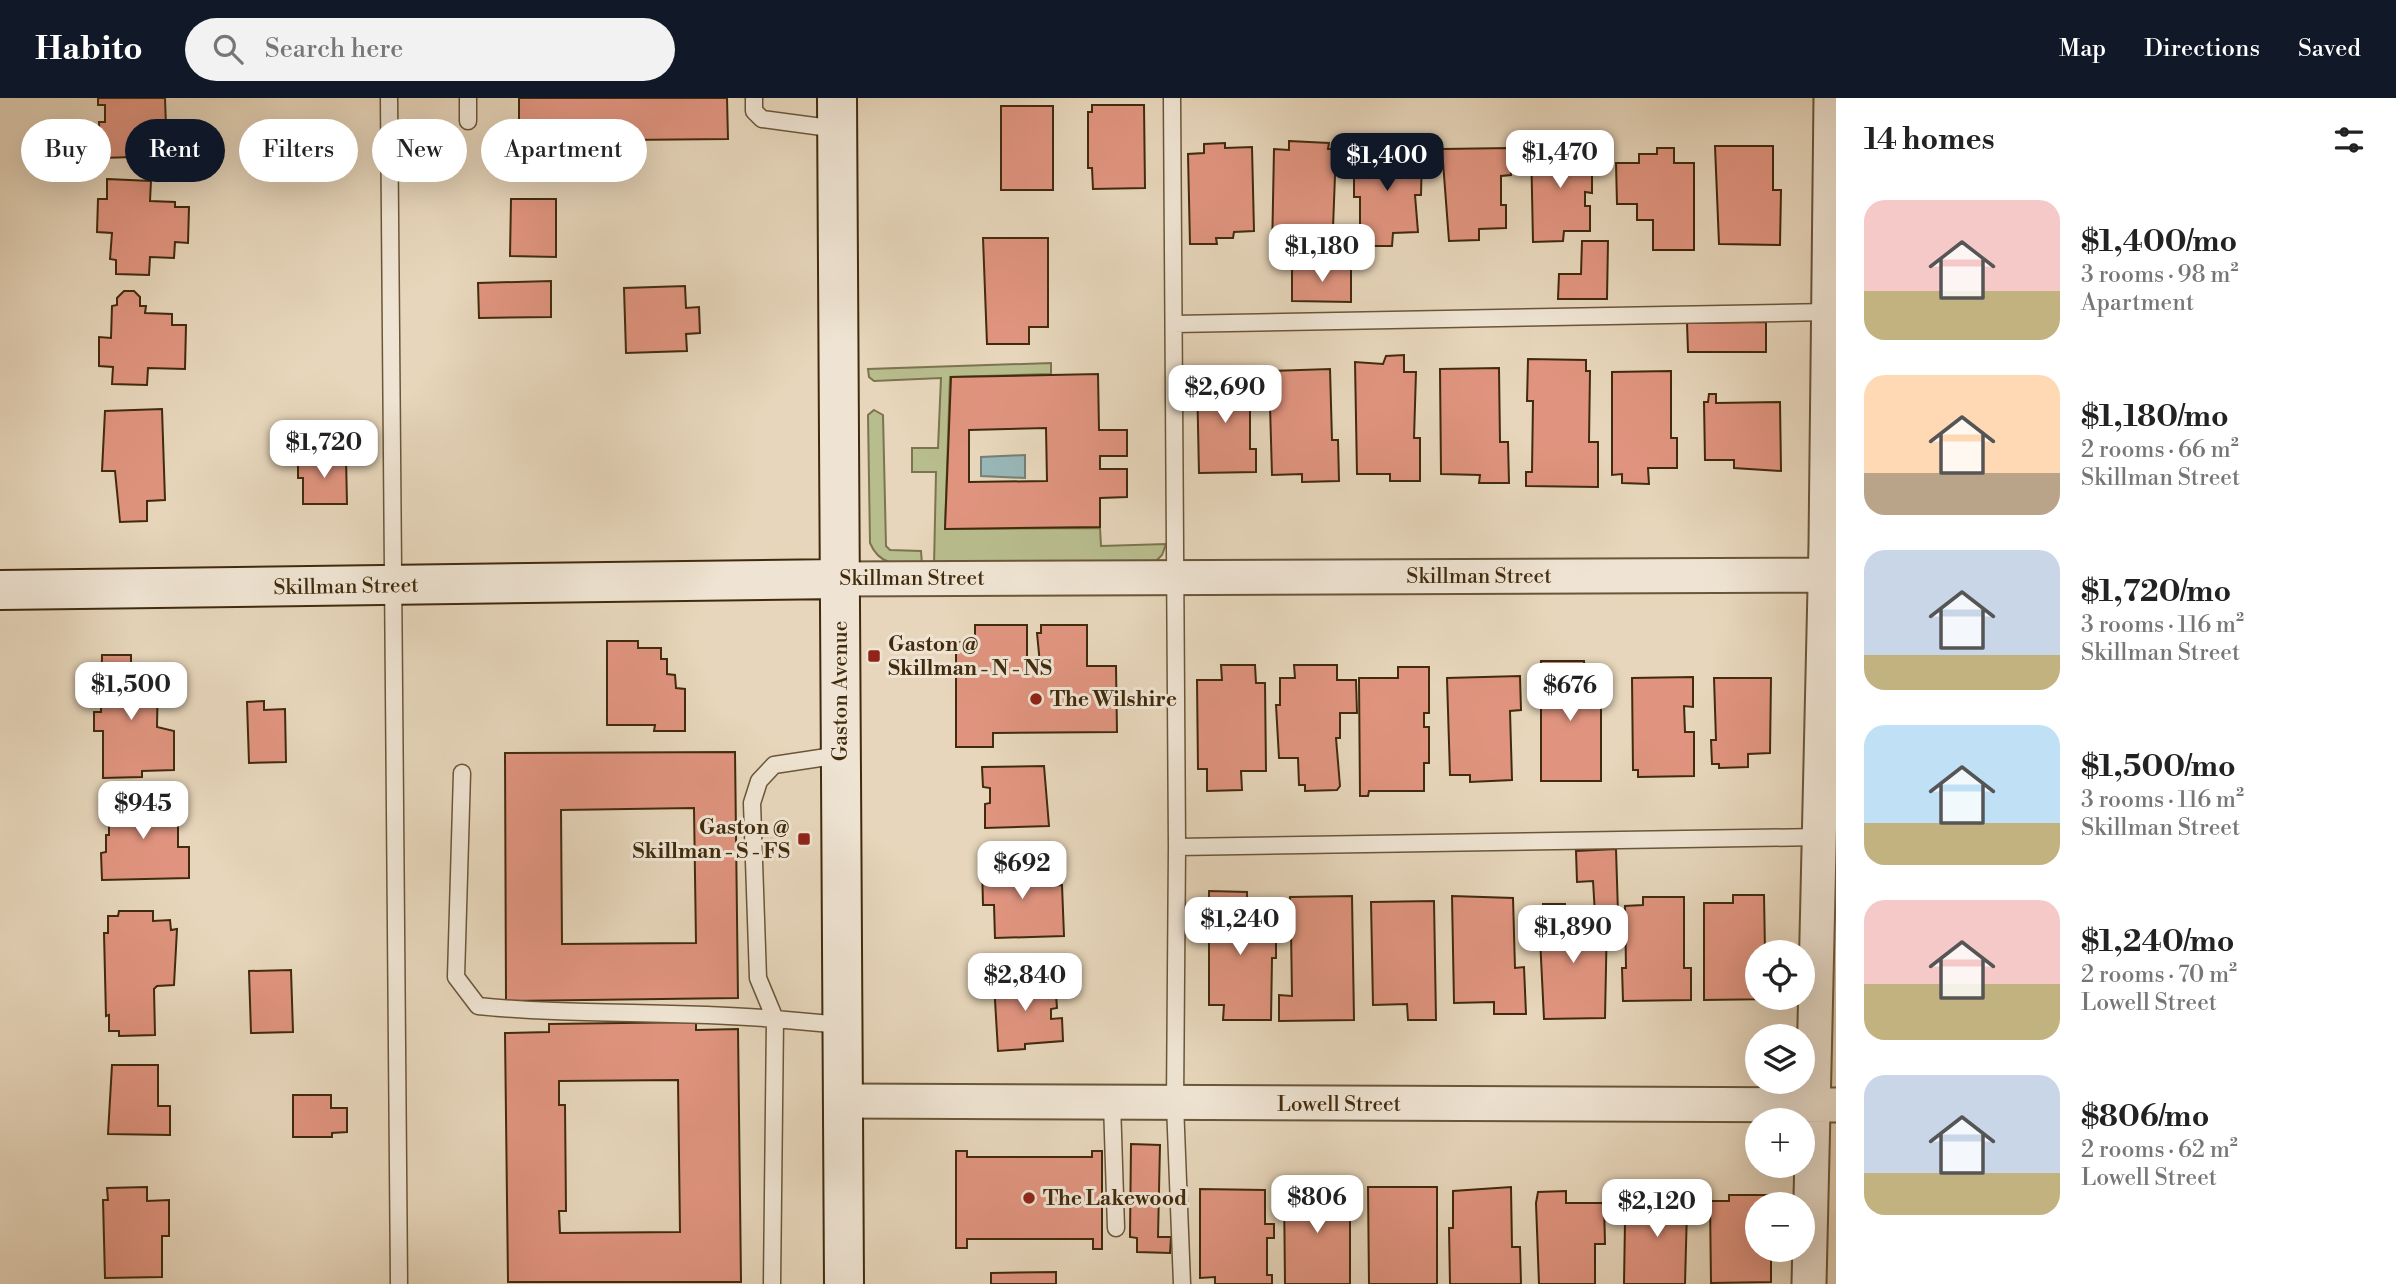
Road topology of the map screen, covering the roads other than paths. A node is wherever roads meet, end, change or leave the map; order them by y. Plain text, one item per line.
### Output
1 (389, 98) edge
2 (468, 98) edge
3 (754, 98) edge
4 (1172, 98) edge
5 (1831, 98) edge
6 (837, 113) edge
7 (468, 121) dead end
8 (1832, 276) edge
9 (1828, 312) junction
10 (1174, 324) junction
11 (1825, 575) junction
12 (1175, 577) junction
13 (839, 579) junction
14 (393, 585) junction
15 (0, 590) edge
16 (840, 755) junction
17 (462, 772) dead end
18 (1819, 837) junction
19 (1177, 847) junction
20 (775, 1019) junction
21 (842, 1025) junction
22 (843, 1101) junction
23 (1112, 1103) junction
24 (1175, 1104) junction
25 (1825, 1105) edge
26 (1116, 1228) dead end
27 (399, 1284) edge
28 (772, 1284) edge
29 (844, 1284) edge
30 (1182, 1284) edge
31 (1809, 1284) edge

1 - 14 lane
2 - 7 lane
3 - 6 lane
4 - 10 lane
5 - 8 street
6 - 13 main road, Gaston Avenue
8 - 9 street
9 - 10 lane
9 - 11 street
10 - 12 lane
11 - 12 street, Skillman Street
11 - 18 street
12 - 13 street, Skillman Street
12 - 19 lane
13 - 14 main road, Skillman Street
13 - 16 main road, Gaston Avenue
14 - 15 main road, Skillman Street
14 - 27 lane
16 - 20 lane
16 - 21 main road, Gaston Avenue
17 - 20 lane
18 - 19 lane
18 - 25 street
19 - 24 lane
20 - 21 lane
20 - 28 lane
21 - 22 main road, Gaston Avenue
22 - 23 street, Lowell Street
22 - 29 main road, Gaston Avenue
23 - 24 street, Lowell Street
23 - 26 lane
24 - 25 street, Lowell Street
24 - 30 lane
25 - 31 street

